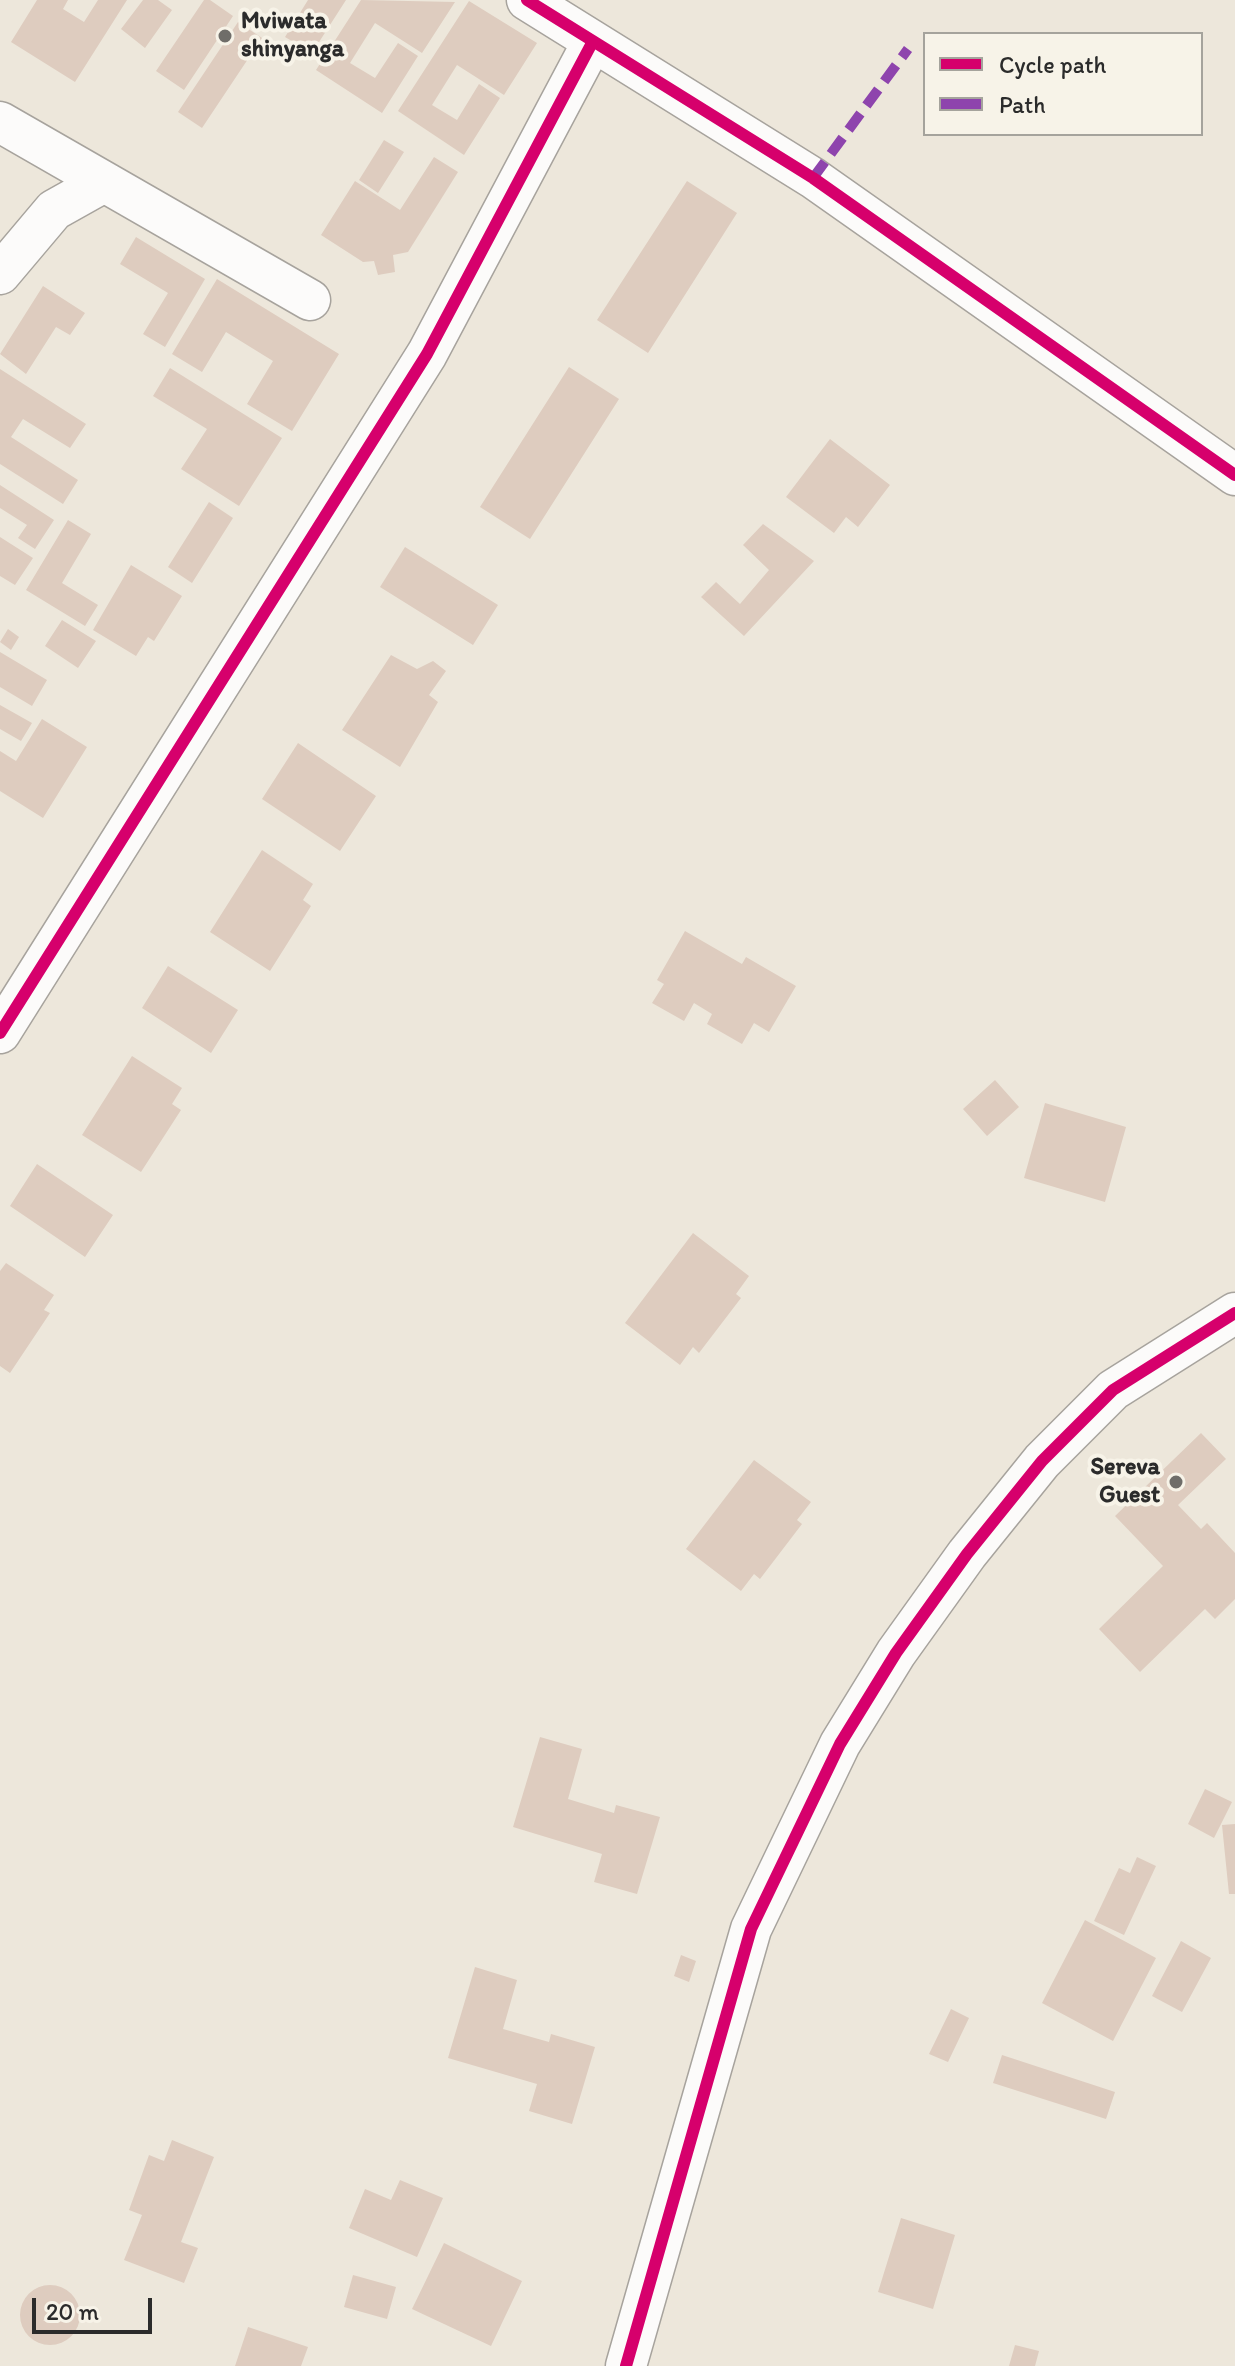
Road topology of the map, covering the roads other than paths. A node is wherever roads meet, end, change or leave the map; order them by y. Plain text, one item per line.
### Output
1 (527, 0) edge
2 (592, 43) junction
3 (0, 122) edge
4 (104, 182) junction
5 (0, 274) edge
6 (310, 300) dead end
7 (1235, 475) edge
8 (0, 1033) edge
9 (1235, 1313) edge
10 (626, 2366) edge

1 - 2 street
2 - 7 street
2 - 8 street
3 - 4 street
4 - 5 street
4 - 6 street
9 - 10 street

